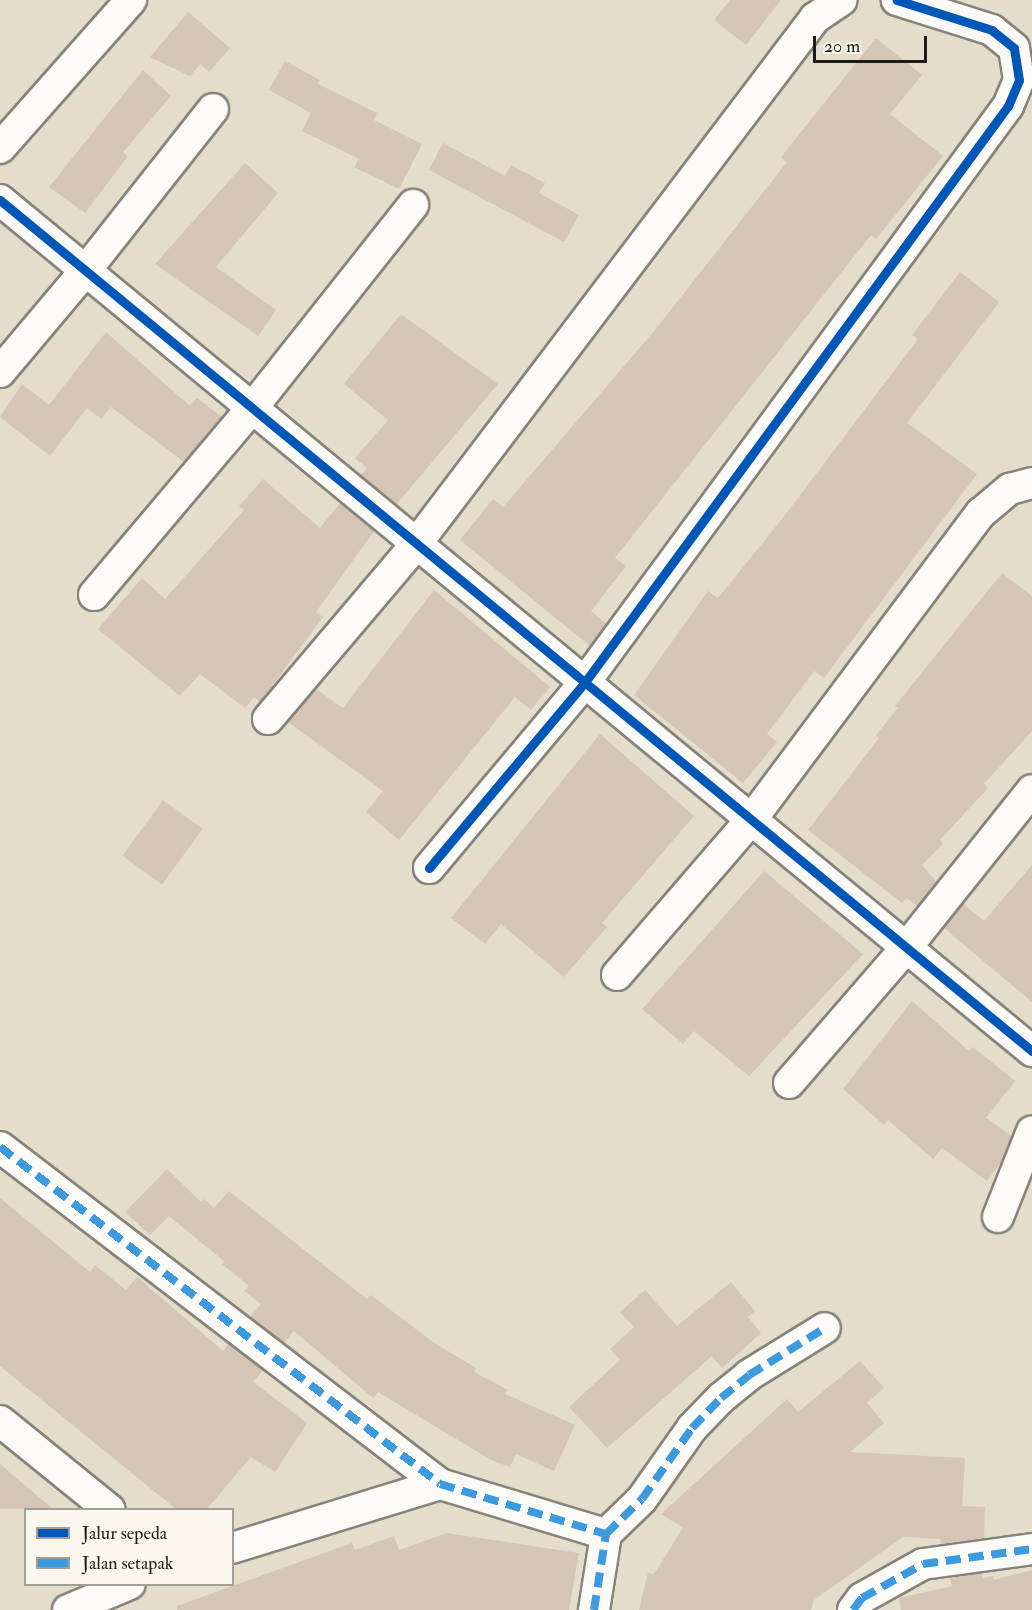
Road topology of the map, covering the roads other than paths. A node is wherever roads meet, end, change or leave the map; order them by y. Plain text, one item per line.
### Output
1 (131, 0) edge
2 (842, 0) edge
3 (897, 0) edge
4 (213, 109) dead end
5 (0, 148) edge
6 (0, 200) edge
7 (413, 205) dead end
8 (86, 270) junction
9 (0, 372) edge
10 (253, 407) junction
11 (1032, 483) edge
12 (417, 543) junction
13 (94, 596) dead end
14 (585, 682) junction
15 (268, 719) dead end
16 (1032, 790) edge
17 (751, 820) junction
18 (429, 868) dead end
19 (906, 948) junction
20 (617, 975) dead end
21 (1032, 1051) edge
22 (789, 1083) dead end
23 (1032, 1131) edge
24 (0, 1147) edge
25 (998, 1217) dead end
26 (825, 1328) dead end
27 (0, 1421) edge
28 (440, 1484) junction
29 (109, 1508) edge
30 (606, 1533) junction
31 (234, 1547) edge
32 (1032, 1549) edge
33 (125, 1586) edge
34 (68, 1610) edge
35 (594, 1610) edge
36 (853, 1610) edge

1 - 5 street
2 - 12 street
3 - 14 street
4 - 8 street
6 - 8 street
7 - 10 street
8 - 9 street
8 - 10 street
10 - 12 street
10 - 13 street
11 - 17 street
12 - 14 street
12 - 15 street
14 - 17 street
14 - 18 street
16 - 19 street
17 - 19 street
17 - 20 street
19 - 21 street
19 - 22 street
23 - 25 street
24 - 28 street
26 - 30 street
27 - 29 street
28 - 30 street
28 - 31 street
30 - 35 street
32 - 36 street
33 - 34 street

